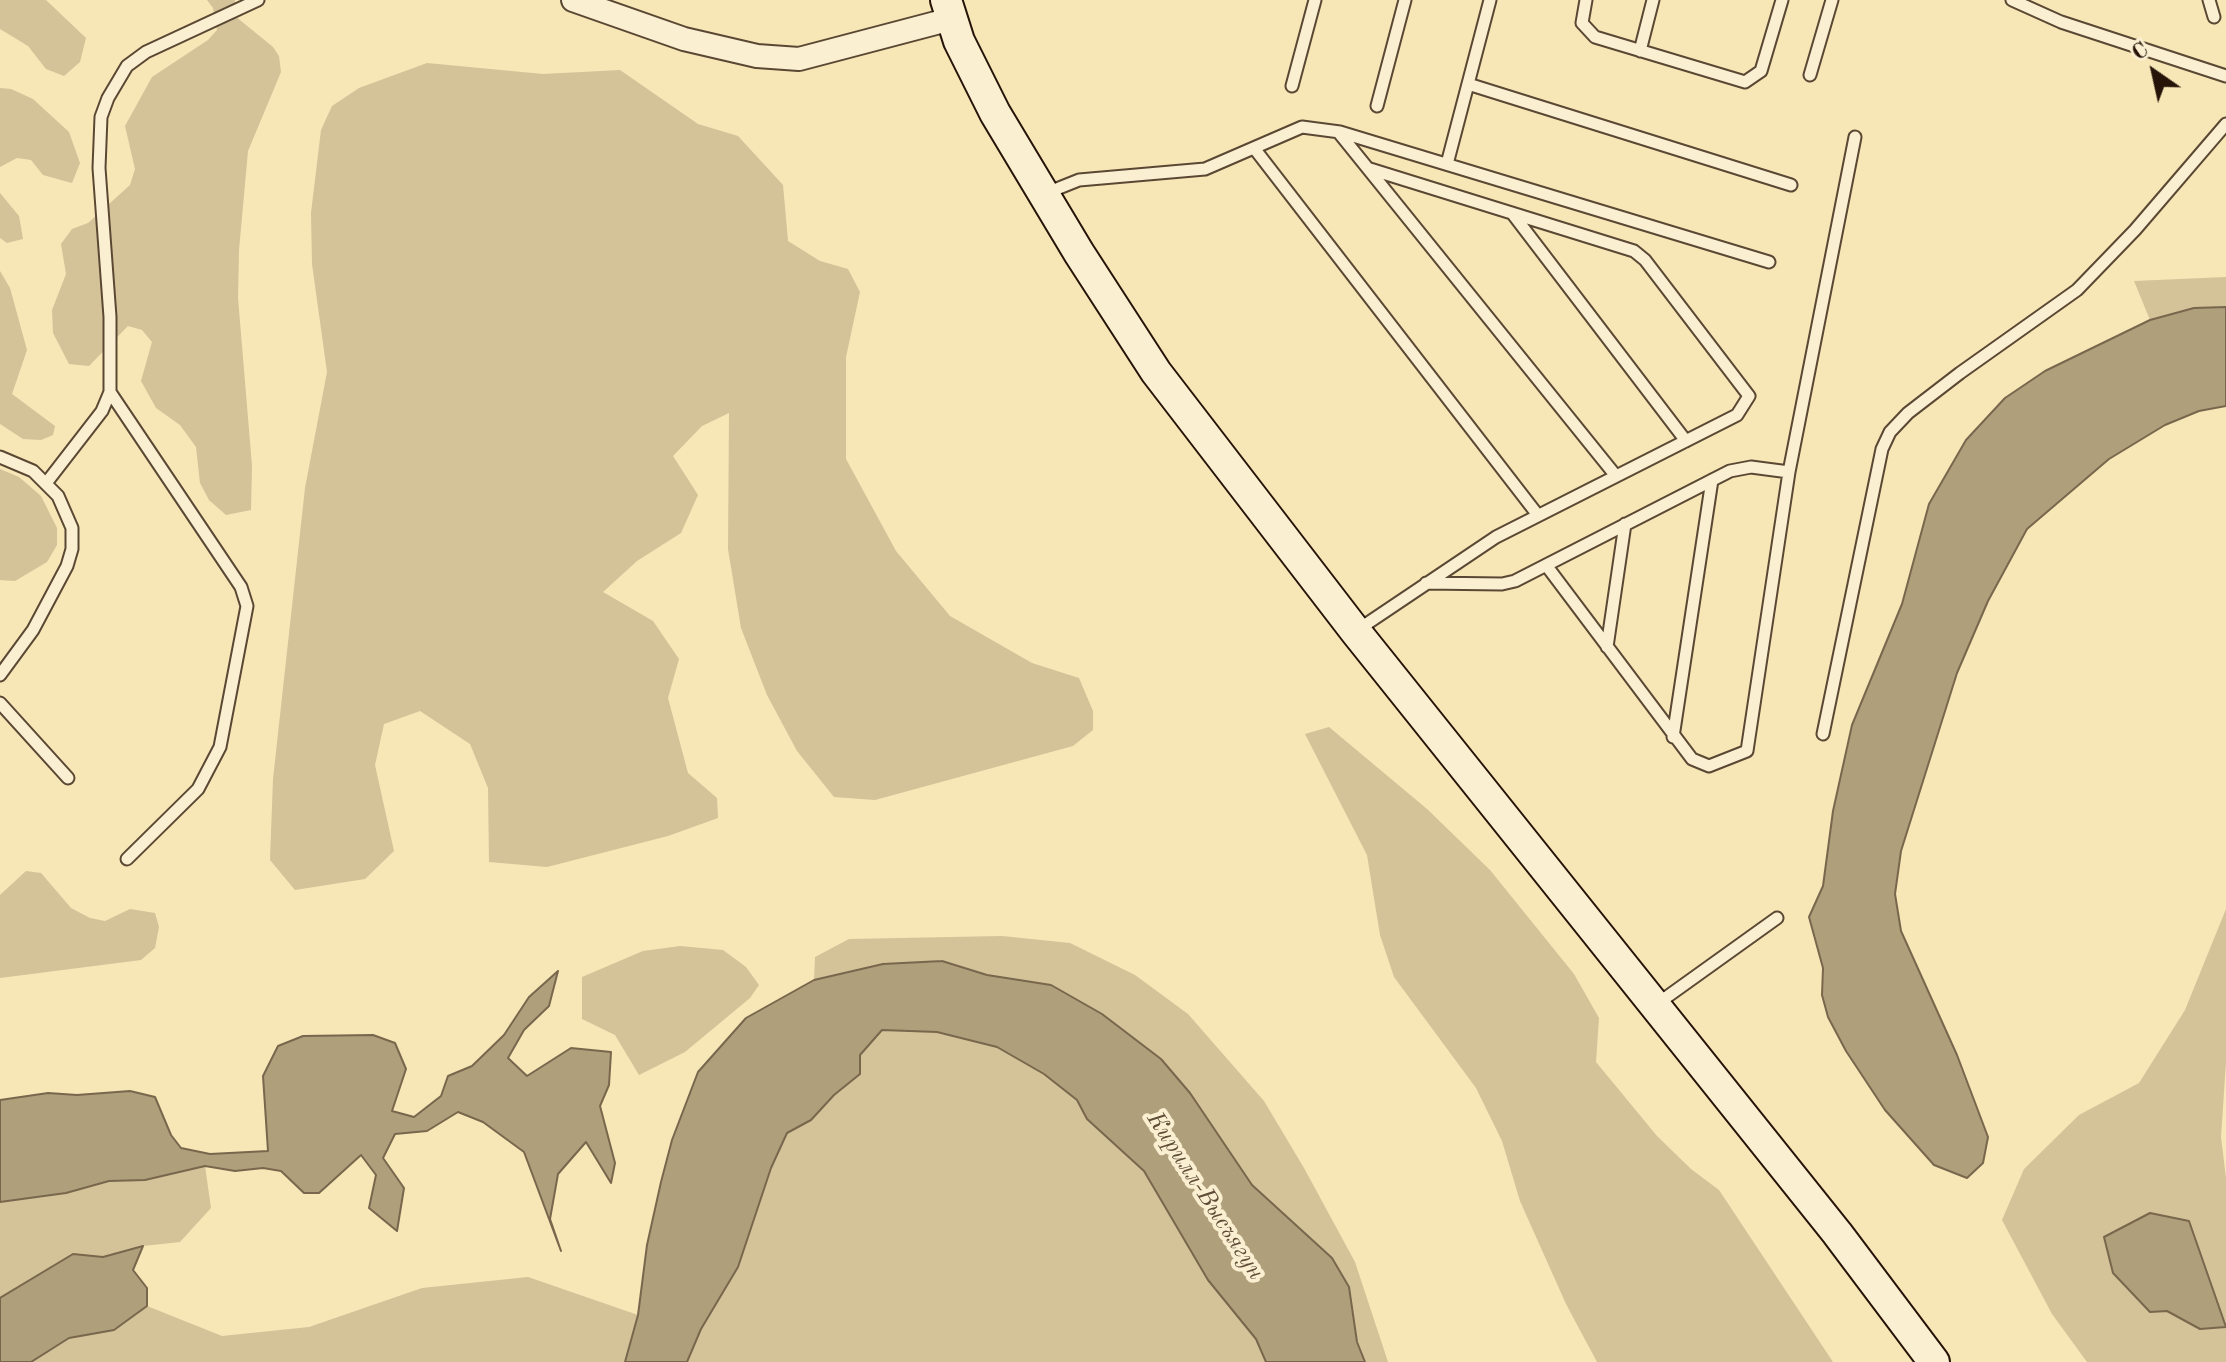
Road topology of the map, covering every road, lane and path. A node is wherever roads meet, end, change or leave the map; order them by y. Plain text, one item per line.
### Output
1 (258, 0) edge
2 (573, 0) edge
3 (1315, 0) edge
4 (1405, 0) edge
5 (1490, 0) edge
6 (1586, 0) edge
7 (1653, 0) edge
8 (1782, 0) edge
9 (1832, 0) edge
10 (2012, 0) edge
11 (2209, 0) edge
12 (609, 5) edge
13 (948, 10) edge
14 (2214, 17) dead end
15 (1640, 51) junction
16 (1810, 75) dead end
17 (2226, 76) edge
18 (1468, 84) junction
19 (1292, 86) dead end
20 (1377, 106) dead end
21 (2226, 124) edge
22 (1340, 132) junction
23 (1855, 137) dead end
24 (1254, 148) junction
25 (1447, 164) junction
26 (1370, 169) junction
27 (1791, 185) dead end
28 (1043, 195) junction
29 (1512, 213) junction
30 (1769, 262) dead end
31 (110, 392) junction
32 (1686, 441) junction
33 (0, 457) edge
34 (1789, 472) junction
35 (1616, 476) junction
36 (1712, 480) junction
37 (47, 482) junction
38 (1537, 514) junction
39 (1625, 524) junction
40 (1546, 565) junction
41 (1426, 583) junction
42 (1356, 632) junction
43 (1607, 647) junction
44 (0, 675) edge
45 (0, 703) edge
46 (1823, 734) dead end
47 (1673, 737) junction
48 (68, 778) dead end
49 (127, 859) dead end
50 (1777, 918) dead end
51 (1655, 1005) junction
52 (1934, 1362) edge

1 - 31 lane
2 - 12 street
3 - 19 lane
4 - 20 lane
5 - 18 lane
6 - 15 lane
7 - 15 lane
8 - 15 lane
9 - 16 lane
10 - 17 lane
11 - 14 lane
12 - 13 street
13 - 28 street
18 - 25 lane
18 - 27 lane
21 - 46 lane
22 - 24 lane
22 - 25 lane
22 - 26 lane
23 - 34 lane
24 - 28 lane
24 - 38 lane
25 - 30 lane
26 - 29 lane
26 - 35 lane
28 - 42 street
29 - 32 lane
29 - 32 lane
31 - 37 lane
31 - 49 lane
32 - 35 lane
33 - 37 lane
34 - 36 lane
34 - 47 lane
35 - 38 lane
36 - 39 lane
36 - 47 lane
37 - 44 lane
38 - 41 lane
39 - 40 lane
39 - 43 lane
40 - 41 lane
40 - 43 lane
41 - 42 lane
42 - 51 street
43 - 47 lane
45 - 48 lane
50 - 51 lane
51 - 52 street

